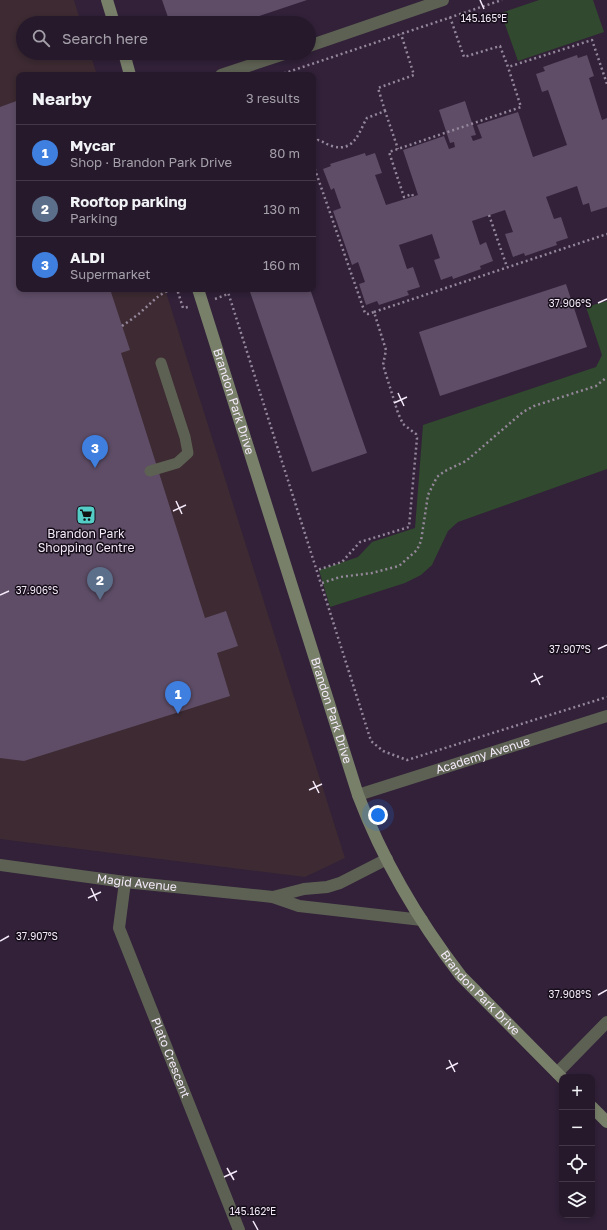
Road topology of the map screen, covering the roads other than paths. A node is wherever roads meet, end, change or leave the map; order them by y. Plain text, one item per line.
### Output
1 (107, 0) edge
2 (443, 0) edge
3 (112, 16) edge
4 (316, 44) edge
5 (126, 60) edge
6 (266, 60) edge
7 (129, 72) edge
8 (230, 72) edge
9 (199, 292) edge
10 (161, 363) dead end
11 (150, 471) dead end
12 (607, 716) edge
13 (358, 795) junction
14 (387, 859) junction
15 (0, 865) edge
16 (125, 882) junction
17 (273, 897) junction
18 (422, 920) junction
19 (607, 1022) edge
20 (562, 1074) edge
21 (559, 1075) edge
22 (595, 1110) edge
23 (607, 1122) edge
24 (239, 1230) edge

1 - 3 street
2 - 4 street
5 - 7 street
6 - 8 street
9 - 13 street, Brandon Park Drive
10 - 11 lane
12 - 13 street, Academy Avenue
13 - 14 street, Brandon Park Drive
14 - 17 street, Magid Avenue
14 - 18 street, Brandon Park Drive
15 - 16 street, Magid Avenue
16 - 17 street, Magid Avenue
16 - 24 street, Plato Crescent
17 - 18 street, Magid Avenue
18 - 21 street, Brandon Park Drive
19 - 20 street
22 - 23 street

